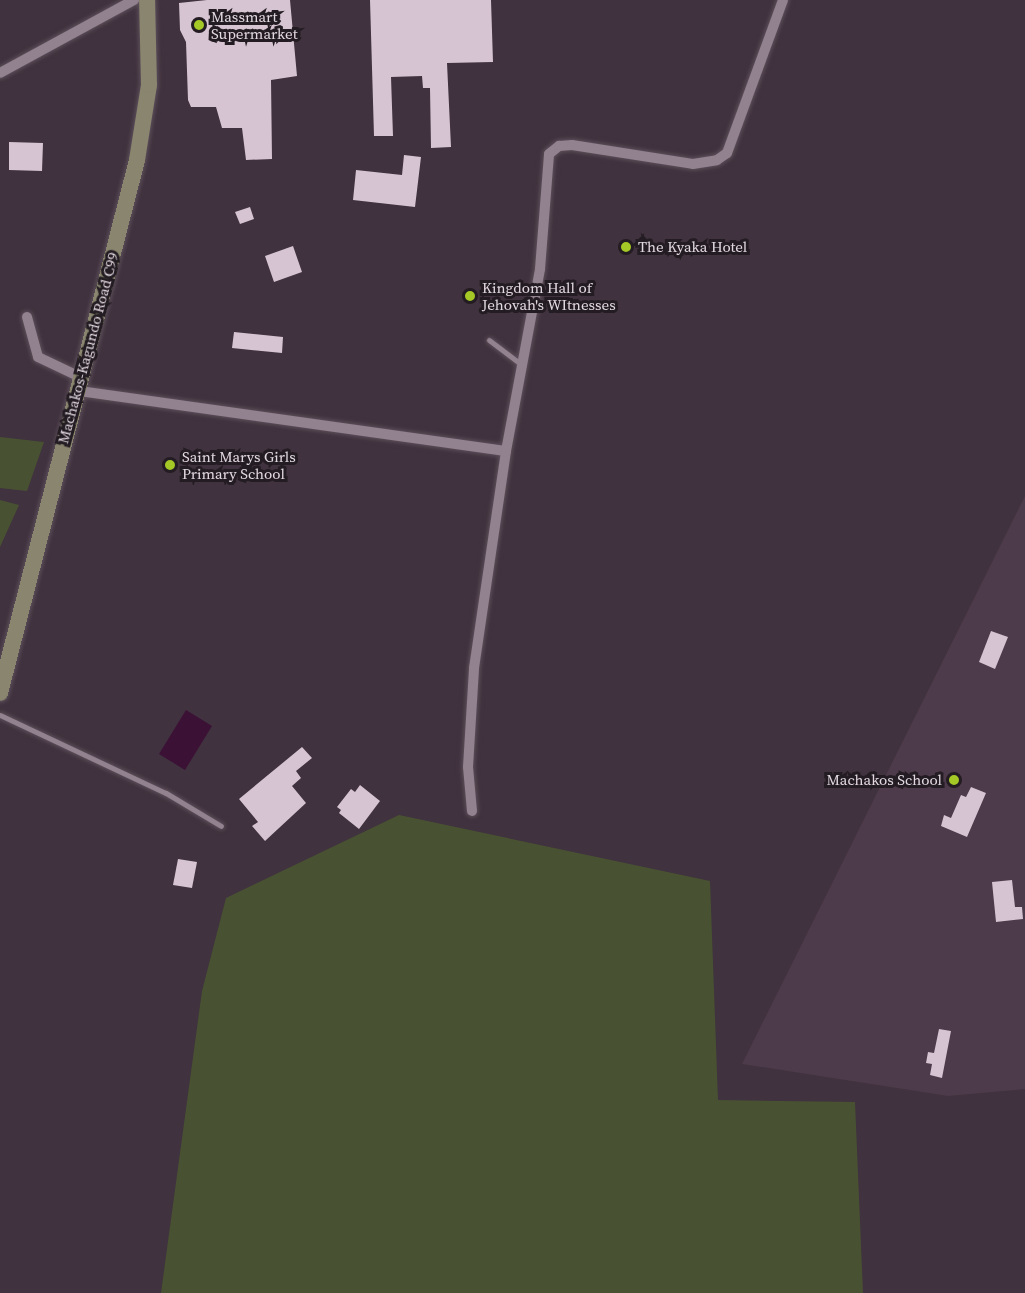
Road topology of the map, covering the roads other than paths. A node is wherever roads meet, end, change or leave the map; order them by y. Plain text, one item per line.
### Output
1 (134, 0) edge
2 (147, 0) edge
3 (783, 0) edge
4 (0, 73) edge
5 (27, 317) dead end
6 (489, 340) dead end
7 (522, 364) junction
8 (80, 384) junction
9 (506, 451) junction
10 (0, 693) edge
11 (0, 716) edge
12 (472, 811) dead end
13 (221, 826) dead end

1 - 4 street
2 - 8 main road, Machakos-Kagundo Road C99
3 - 7 street
5 - 8 street
6 - 7 lane
7 - 9 street
8 - 9 street
8 - 10 main road, Machakos-Kagundo Road C99
9 - 12 street
11 - 13 lane

